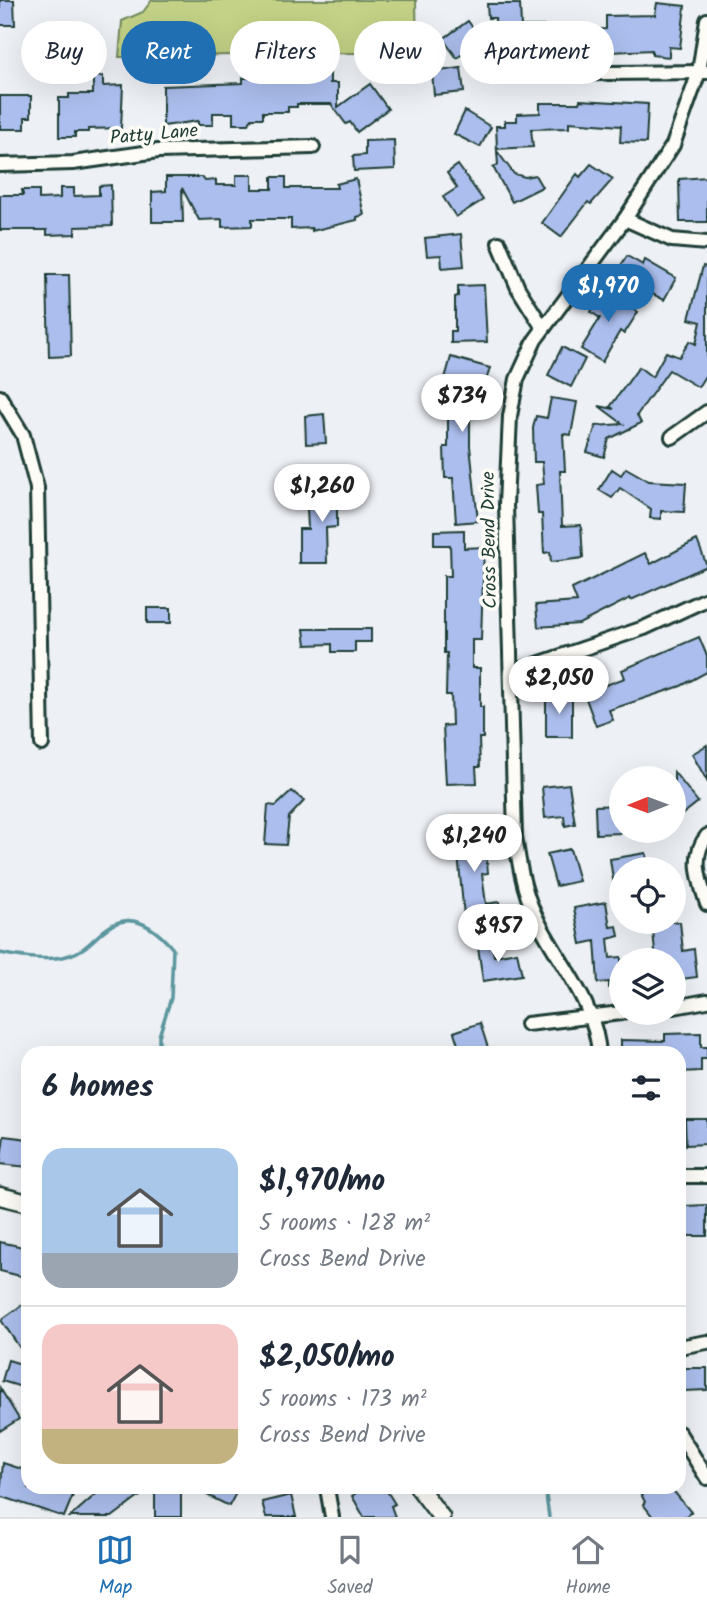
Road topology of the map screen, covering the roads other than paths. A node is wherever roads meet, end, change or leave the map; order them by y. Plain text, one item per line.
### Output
1 (707, 20) edge
2 (703, 72) edge
3 (614, 73) edge
4 (313, 147) dead end
5 (0, 165) edge
6 (625, 219) junction
7 (499, 243) dead end
8 (707, 243) edge
9 (543, 328) junction
10 (0, 397) edge
11 (707, 412) edge
12 (672, 437) dead end
13 (707, 599) edge
14 (511, 673) junction
15 (43, 744) dead end
16 (707, 836) edge
17 (707, 904) edge
18 (707, 1001) edge
19 (686, 1005) edge
20 (609, 1014) edge
21 (590, 1016) junction
22 (527, 1024) dead end
23 (596, 1046) edge
24 (686, 1176) edge
25 (707, 1176) edge
26 (0, 1196) edge
27 (21, 1201) edge
28 (707, 1342) edge
29 (686, 1346) edge
30 (686, 1444) edge
31 (707, 1478) edge
32 (328, 1494) edge
33 (424, 1494) edge
34 (332, 1517) edge
35 (441, 1517) edge

1 - 2 street, Cross Bend Drive
2 - 3 street
2 - 6 street, Cross Bend Drive
4 - 5 street, Patty Lane
6 - 8 street
6 - 9 street, Cross Bend Drive
7 - 9 street
9 - 14 street, Cross Bend Drive
10 - 15 street
11 - 12 street
13 - 14 street
14 - 21 street, Cross Bend Drive
16 - 17 street
18 - 19 street
20 - 21 street
21 - 22 street
21 - 23 street, Cross Bend Drive
24 - 25 street
26 - 27 street
28 - 29 street
30 - 31 street
32 - 34 street
33 - 35 street

